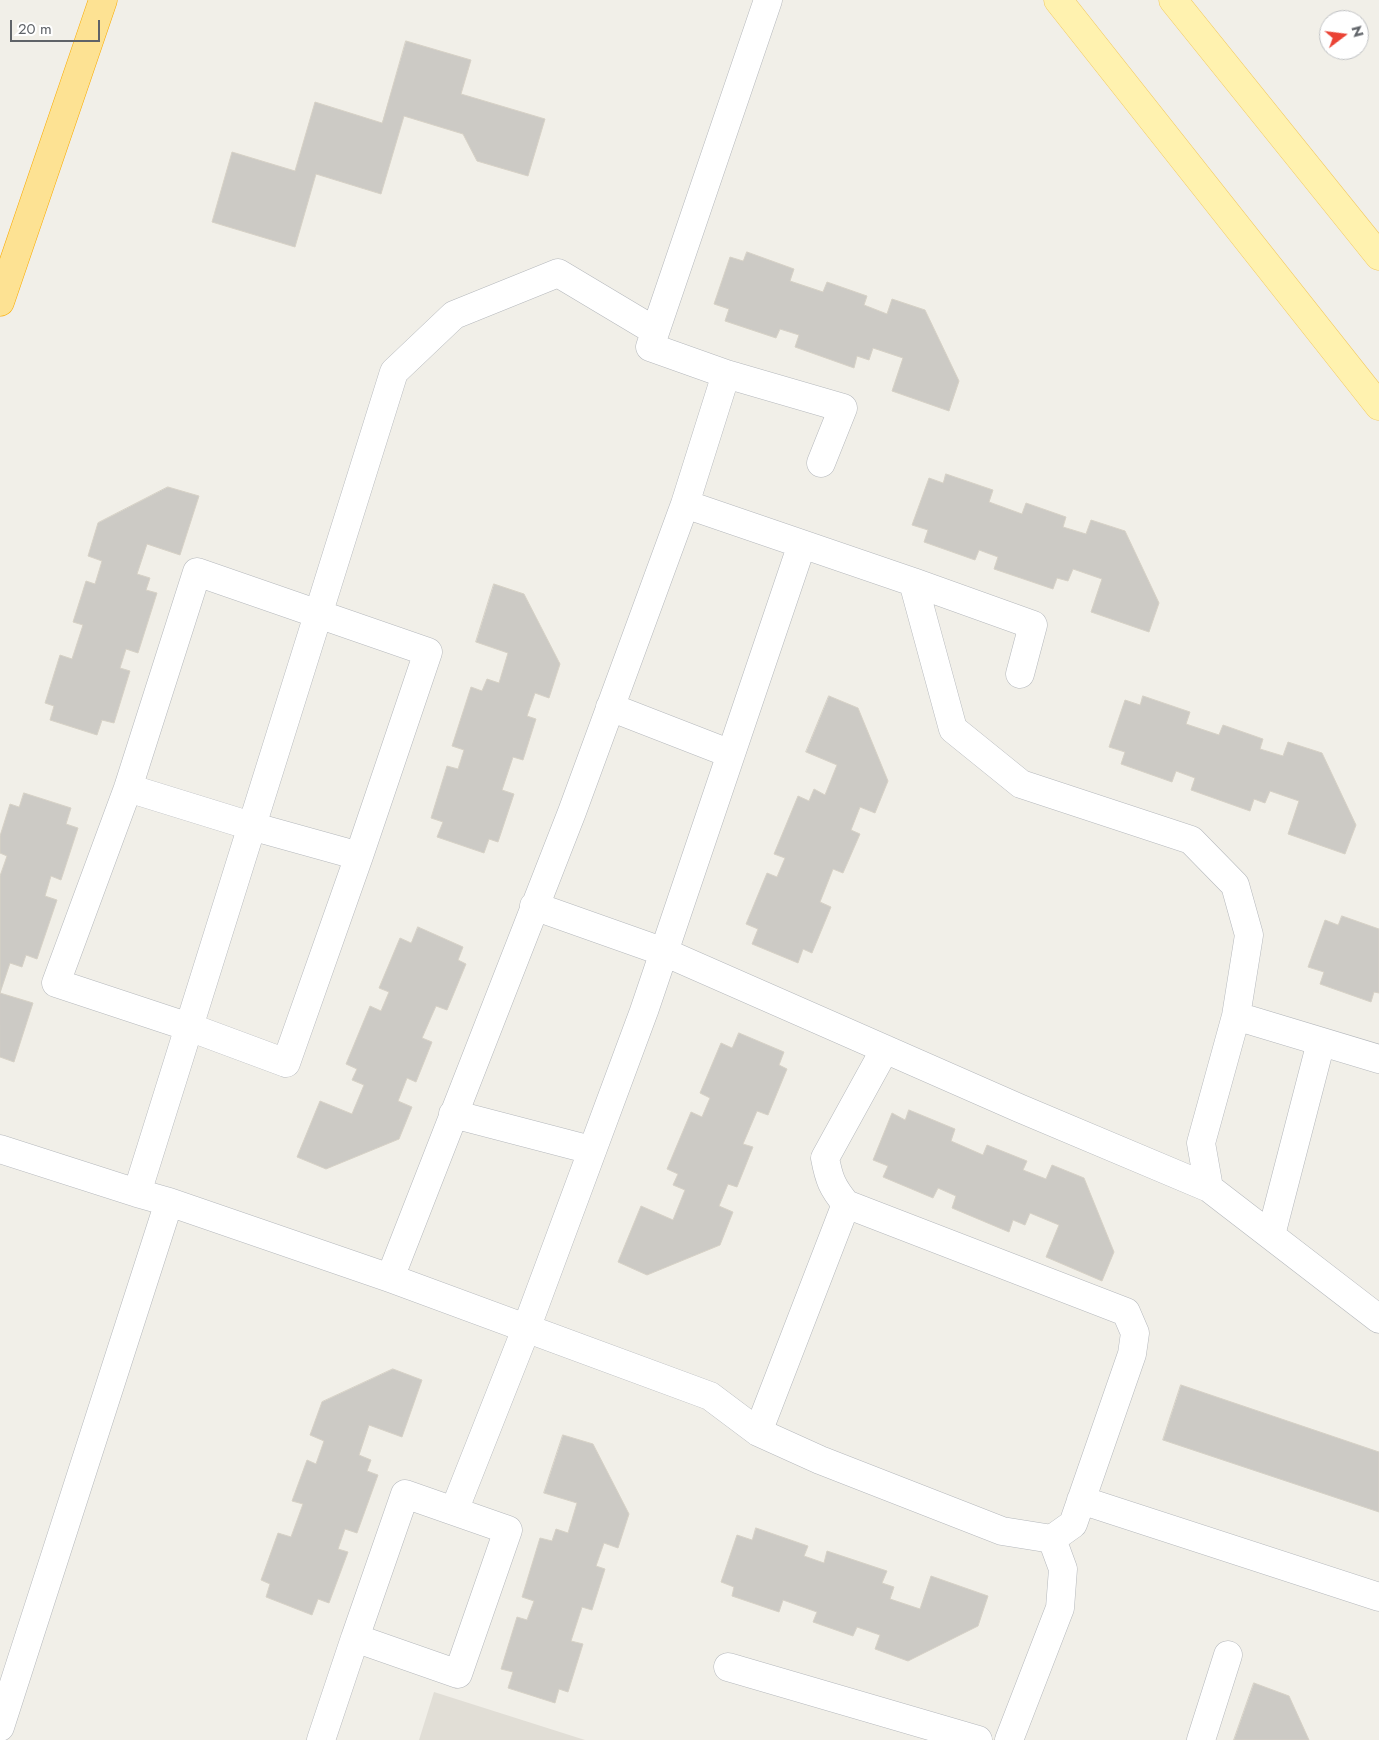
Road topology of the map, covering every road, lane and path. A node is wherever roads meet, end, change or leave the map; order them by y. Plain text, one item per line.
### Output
1 (103, 0) edge
2 (768, 0) edge
3 (1058, 0) edge
4 (1173, 0) edge
5 (1379, 256) edge
6 (0, 302) edge
7 (655, 331) junction
8 (726, 374) junction
9 (1379, 406) edge
10 (821, 463) dead end
11 (686, 504) junction
12 (802, 544) junction
13 (913, 582) junction
14 (318, 614) junction
15 (1020, 674) dead end
16 (610, 707) junction
17 (731, 754) junction
18 (128, 788) junction
19 (252, 826) junction
20 (358, 856) junction
21 (534, 906) junction
22 (664, 952) junction
23 (1236, 1016) junction
24 (189, 1027) junction
25 (1321, 1042) junction
26 (885, 1049) junction
27 (1379, 1059) edge
28 (453, 1114) junction
29 (0, 1149) edge
30 (591, 1150) junction
31 (1209, 1188) junction
32 (137, 1193) junction
33 (169, 1202) junction
34 (846, 1204) junction
35 (1270, 1235) junction
36 (390, 1278) junction
37 (1379, 1319) edge
38 (526, 1329) junction
39 (758, 1432) junction
40 (1081, 1500) junction
41 (454, 1511) junction
42 (1052, 1539) junction
43 (1379, 1596) edge
44 (355, 1638) junction
45 (1228, 1655) dead end
46 (728, 1667) dead end
47 (0, 1727) edge
48 (321, 1740) edge
49 (978, 1740) edge
50 (1008, 1740) edge
51 (1201, 1740) edge

1 - 6 highway
2 - 7 lane
3 - 9 main road
4 - 5 main road
7 - 8 lane
7 - 14 lane
8 - 10 lane
8 - 11 lane
11 - 12 lane
11 - 16 lane
12 - 13 lane
12 - 17 lane
13 - 15 lane
13 - 23 lane
14 - 18 lane
14 - 19 lane
14 - 20 lane
16 - 17 lane
16 - 21 lane
17 - 22 lane
18 - 19 lane
18 - 24 lane
19 - 20 lane
19 - 24 lane
20 - 24 lane
21 - 22 lane
21 - 28 lane
22 - 26 lane
22 - 30 lane
23 - 25 lane
23 - 31 lane
24 - 32 lane
25 - 27 lane
25 - 35 lane
26 - 31 lane
26 - 34 lane
28 - 30 lane
28 - 36 lane
29 - 32 lane
30 - 38 lane
31 - 35 lane
32 - 33 lane
33 - 36 lane
33 - 47 lane
34 - 39 lane
34 - 40 lane
35 - 37 lane
36 - 38 lane
38 - 39 lane
38 - 41 lane
39 - 42 lane
40 - 42 lane
40 - 43 lane
41 - 44 lane
41 - 44 lane
42 - 50 lane
44 - 48 lane
45 - 51 lane
46 - 49 lane

